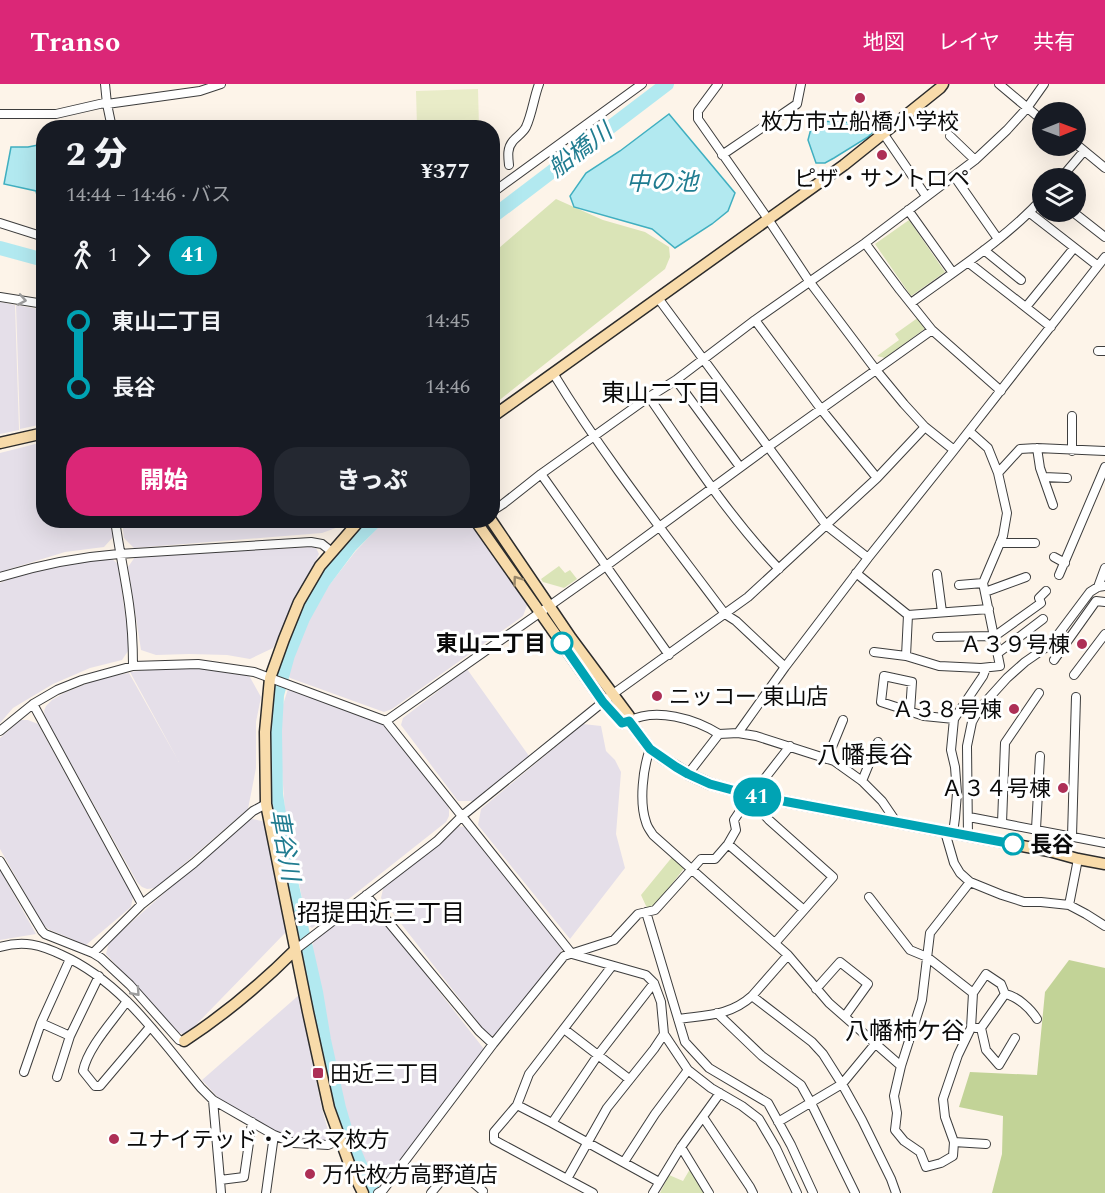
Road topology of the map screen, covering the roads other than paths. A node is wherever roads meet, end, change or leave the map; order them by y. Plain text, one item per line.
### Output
1 (105, 84) edge
2 (221, 84) edge
3 (539, 84) edge
4 (642, 84) edge
5 (718, 84) edge
6 (801, 84) edge
7 (944, 84) edge
8 (999, 84) edge
9 (1044, 84) edge
10 (107, 104) junction
11 (1027, 108) junction
12 (1032, 112) edge
13 (0, 114) edge
14 (110, 120) edge
15 (883, 133) junction
16 (950, 136) dead end
17 (1086, 153) edge
18 (722, 155) junction
19 (1080, 156) edge
20 (975, 160) junction
21 (508, 165) dead end
22 (1070, 168) edge
23 (1105, 168) edge
24 (954, 176) junction
25 (500, 187) edge
26 (927, 196) junction
27 (908, 210) junction
28 (1030, 213) joint
29 (768, 219) junction
30 (1086, 222) edge
31 (0, 223) edge
32 (36, 234) edge
33 (1105, 237) edge
34 (998, 239) junction
35 (865, 243) junction
36 (1074, 248) junction
37 (984, 250) junction
38 (1105, 257) edge
39 (969, 263) junction
40 (1098, 266) junction
41 (953, 273) junction
42 (1021, 280) dead end
43 (809, 281) junction
44 (0, 297) edge
45 (658, 298) junction
46 (36, 303) edge
47 (911, 303) junction
48 (1026, 307) junction
49 (755, 320) junction
50 (1051, 327) junction
51 (932, 330) junction
52 (703, 359) junction
53 (876, 370) junction
54 (553, 374) junction
55 (676, 380) junction
56 (1001, 391) junction
57 (649, 397) junction
58 (821, 410) junction
59 (500, 411) edge
60 (1072, 416) dead end
61 (925, 427) junction
62 (969, 431) junction
63 (36, 435) edge
64 (594, 436) junction
65 (0, 443) edge
66 (768, 447) junction
67 (1037, 448) junction
68 (954, 450) junction
69 (1072, 450) junction
70 (1105, 451) edge
71 (740, 467) junction
72 (1105, 467) edge
73 (998, 473) junction
74 (541, 474) junction
75 (1044, 477) junction
76 (877, 478) junction
77 (1067, 478) dead end
78 (712, 488) junction
79 (1053, 505) dead end
80 (500, 506) edge
81 (826, 525) junction
82 (659, 527) junction
83 (116, 528) edge
84 (353, 528) edge
85 (481, 528) edge
86 (496, 528) edge
87 (1000, 543) junction
88 (1035, 543) dead end
89 (332, 552) junction
90 (119, 554) junction
91 (1054, 557) dead end
92 (868, 558) junction
93 (1065, 563) junction
94 (606, 566) junction
95 (1105, 568) edge
96 (779, 569) junction
97 (856, 573) junction
98 (937, 574) dead end
99 (1059, 575) dead end
100 (0, 576) edge
101 (1026, 577) dead end
102 (983, 583) junction
103 (959, 585) dead end
104 (1102, 587) edge
105 (1046, 591) dead end
106 (985, 592) junction
107 (1105, 602) edge
108 (544, 608) junction
109 (989, 609) junction
110 (942, 612) junction
111 (725, 614) junction
112 (908, 615) junction
113 (1043, 619) dead end
114 (1105, 634) edge
115 (995, 636) junction
116 (937, 638) dead end
117 (874, 652) dead end
118 (998, 653) junction
119 (669, 655) junction
120 (906, 657) junction
121 (1054, 660) dead end
122 (133, 666) junction
123 (786, 667) junction
124 (986, 668) junction
125 (1074, 675) dead end
126 (274, 680) junction
127 (1039, 693) dead end
128 (613, 694) junction
129 (1076, 697) dead end
130 (603, 702) junction
131 (33, 704) junction
132 (910, 712) junction
133 (954, 719) junction
134 (843, 720) dead end
135 (386, 721) junction
136 (629, 721) junction
137 (0, 731) edge
138 (738, 733) junction
139 (719, 734) junction
140 (878, 742) dead end
141 (790, 746) junction
142 (650, 749) junction
143 (1040, 756) dead end
144 (827, 759) junction
145 (688, 774) junction
146 (862, 782) junction
147 (751, 795) junction
148 (266, 804) junction
149 (462, 816) junction
150 (969, 817) junction
151 (897, 823) junction
152 (1002, 823) junction
153 (1036, 829) junction
154 (949, 832) junction
155 (968, 836) junction
156 (1072, 836) junction
157 (1105, 843) edge
158 (728, 844) junction
159 (1078, 859) junction
160 (0, 861) edge
161 (1105, 864) edge
162 (691, 868) junction
163 (970, 882) junction
164 (366, 895) junction
165 (869, 897) dead end
166 (142, 904) junction
167 (1069, 905) junction
168 (804, 910) junction
169 (646, 912) junction
170 (1105, 926) edge
171 (775, 943) junction
172 (0, 947) edge
173 (298, 948) junction
174 (93, 953) junction
175 (573, 954) junction
176 (788, 955) junction
177 (927, 957) junction
178 (70, 958) junction
179 (612, 966) junction
180 (99, 976) junction
181 (654, 983) junction
182 (816, 989) junction
183 (973, 993) junction
184 (1005, 994) junction
185 (752, 996) junction
186 (127, 1000) junction
187 (717, 1013) junction
188 (845, 1016) junction
189 (678, 1019) junction
190 (1037, 1019) dead end
191 (41, 1023) junction
192 (150, 1027) junction
193 (970, 1028) junction
194 (981, 1028) junction
195 (564, 1029) junction
196 (664, 1034) junction
197 (70, 1036) junction
198 (1015, 1038) dead end
199 (184, 1041) joint
200 (493, 1044) junction
201 (875, 1044) junction
202 (598, 1055) junction
203 (901, 1066) junction
204 (688, 1070) junction
205 (24, 1072) dead end
206 (57, 1077) dead end
207 (629, 1079) junction
208 (842, 1084) junction
209 (720, 1094) junction
210 (213, 1100) junction
211 (811, 1103) junction
212 (517, 1105) junction
213 (703, 1117) junction
214 (252, 1122) junction
215 (778, 1122) junction
216 (552, 1123) junction
217 (274, 1135) junction
218 (340, 1140) junction
219 (587, 1142) junction
220 (954, 1142) junction
221 (986, 1144) dead end
222 (681, 1148) junction
223 (624, 1162) junction
224 (567, 1179) junction
225 (219, 1180) junction
226 (659, 1182) junction
227 (483, 1191) dead end
228 (433, 1192) edge
229 (221, 1193) edge
230 (266, 1193) edge
231 (363, 1193) edge
232 (378, 1193) edge
233 (592, 1193) edge
234 (653, 1193) edge
235 (709, 1193) edge
236 (753, 1193) edge
237 (797, 1193) edge
238 (813, 1193) edge
239 (855, 1193) edge
240 (896, 1193) edge

1 - 10 street
2 - 10 street
3 - 21 street
4 - 25 street
5 - 18 street
6 - 18 street
7 - 15 street
8 - 11 street
9 - 11 street
10 - 13 street
10 - 14 street
11 - 12 street
11 - 20 street
15 - 26 street
15 - 29 street
16 - 20 street
17 - 23 street
18 - 29 street
19 - 22 street
20 - 24 street
24 - 26 street
24 - 34 street
26 - 27 street
27 - 35 street
27 - 41 street
28 - 34 street
28 - 36 street
29 - 43 street
29 - 45 street
30 - 33 street
31 - 32 street
34 - 37 street
35 - 43 street
35 - 47 street
36 - 40 street
36 - 48 street
37 - 39 street
37 - 42 street
38 - 40 street
39 - 41 street
39 - 48 street
40 - 50 street
41 - 47 street
43 - 49 street
43 - 53 street
44 -> 46 street
45 - 52 street
45 - 54 street
47 - 51 street
48 - 50 street
49 - 52 street
49 - 58 street
50 - 56 street
51 - 53 street
51 - 56 street
52 - 55 street
52 - 66 street
53 - 58 street
53 - 61 street
54 - 59 street
54 - 64 street
55 - 57 street
55 - 71 street
56 - 62 street
57 - 64 street
57 - 78 street
58 - 66 street
58 - 76 street
60 - 69 street
61 - 68 street
61 - 76 street
62 - 68 street
62 - 73 street
63 - 65 street
64 - 74 street
64 - 82 street
66 - 71 street
66 - 81 street
67 - 69 street
67 - 73 street
67 - 75 street
68 - 92 street
69 - 70 street
71 - 78 street
72 - 93 street
73 - 87 street
74 - 80 street
74 - 94 street
75 - 77 street
75 - 79 street
76 - 81 street
78 - 82 street
78 - 96 street
81 - 92 street
81 - 96 street
82 - 94 street
82 - 111 street
83 - 90 street
84 - 89 street
108 -> 85 street
86 - 108 street
87 - 88 street
87 - 102 street
89 - 90 street
89 - 126 street
90 - 100 street
90 - 122 street
91 - 93 street
92 - 97 street
93 - 99 street
94 - 108 street
94 - 119 street
95 - 104 street
96 - 111 street
97 - 112 street
97 - 123 street
98 - 110 street
101 - 106 street
102 - 103 street
102 - 106 street
104 - 150 street
105 - 115 street
106 - 109 street
107 - 121 street
108 - 128 street
108 - 130 street
108 - 135 street
109 - 110 street
109 - 115 street
110 - 112 street
111 - 119 street
111 - 123 street
112 - 120 street
113 - 118 street
114 - 125 street
115 - 116 street
115 - 118 street
117 - 120 street
118 - 124 street
119 - 128 street
120 - 124 street
122 - 126 street
122 - 131 street
123 - 138 street
124 - 133 street
126 - 135 street
126 - 148 street
127 - 152 street
128 - 130 street
128 - 136 street
129 - 156 street
130 - 136 street
130 - 149 street
131 - 137 street
131 - 166 street
132 - 132 street
132 - 133 street
133 - 154 street
134 - 144 street
135 - 149 street
136 - 139 street
136 - 142 street
138 - 139 street
138 - 141 street
139 - 145 street
140 - 146 street
141 - 144 street
141 - 147 street
142 - 145 street
142 - 162 street
143 - 153 street
144 - 146 street
145 - 147 street
146 - 151 street
147 - 151 street
147 - 158 street
147 - 168 street
148 - 166 street
148 - 173 street
149 - 164 street
149 - 175 street
150 - 152 street
150 - 155 street
151 - 154 street
152 - 153 street
153 - 156 street
154 - 155 street
154 - 163 street
155 - 159 street
156 - 157 street
158 - 162 street
158 - 168 street
159 - 161 street
159 - 167 street
160 - 174 street
162 - 169 street
162 - 171 street
163 - 167 street
163 - 177 street
164 - 173 street
164 - 200 street
165 - 177 street
166 - 174 street
167 - 170 street
168 - 171 street
169 - 175 street
169 - 189 street
171 - 176 street
172 - 178 street
173 - 199 street
173 - 218 street
174 -> 199 street
175 - 179 street
175 - 200 street
176 - 182 street
176 - 185 street
177 - 183 street
177 - 203 street
178 - 180 street
178 - 191 street
179 - 181 street
179 - 195 street
180 - 186 street
180 - 197 street
181 - 196 street
181 - 202 street
182 - 188 street
182 - 188 street
183 - 184 street
183 - 193 street
184 - 190 street
184 - 194 street
185 - 187 street
185 - 208 street
186 - 192 street
186 - 192 street
187 - 189 street
187 - 211 street
188 - 201 street
189 - 215 street
191 - 197 street
191 - 205 street
192 - 210 street
193 - 194 street
193 - 220 street
194 - 198 street
195 - 202 street
195 - 212 street
196 - 204 street
196 - 207 street
197 - 206 street
200 - 232 street
201 - 203 street
201 - 208 street
202 - 207 street
202 - 216 street
203 - 220 street
204 - 209 street
204 - 223 street
207 - 219 street
208 - 211 street
208 - 240 street
209 - 213 street
209 - 237 street
210 - 214 street
210 - 225 street
211 - 215 street
211 - 239 street
212 - 216 street
212 - 224 street
213 - 222 street
213 - 236 street
214 - 217 street
214 - 225 street
215 - 238 street
216 - 219 street
217 - 218 street
217 - 230 street
218 - 231 street
219 - 223 street
219 - 224 street
220 - 221 street
222 - 226 street
222 - 235 street
223 - 226 street
224 - 233 street
225 - 229 street
226 - 234 street
227 - 228 street

